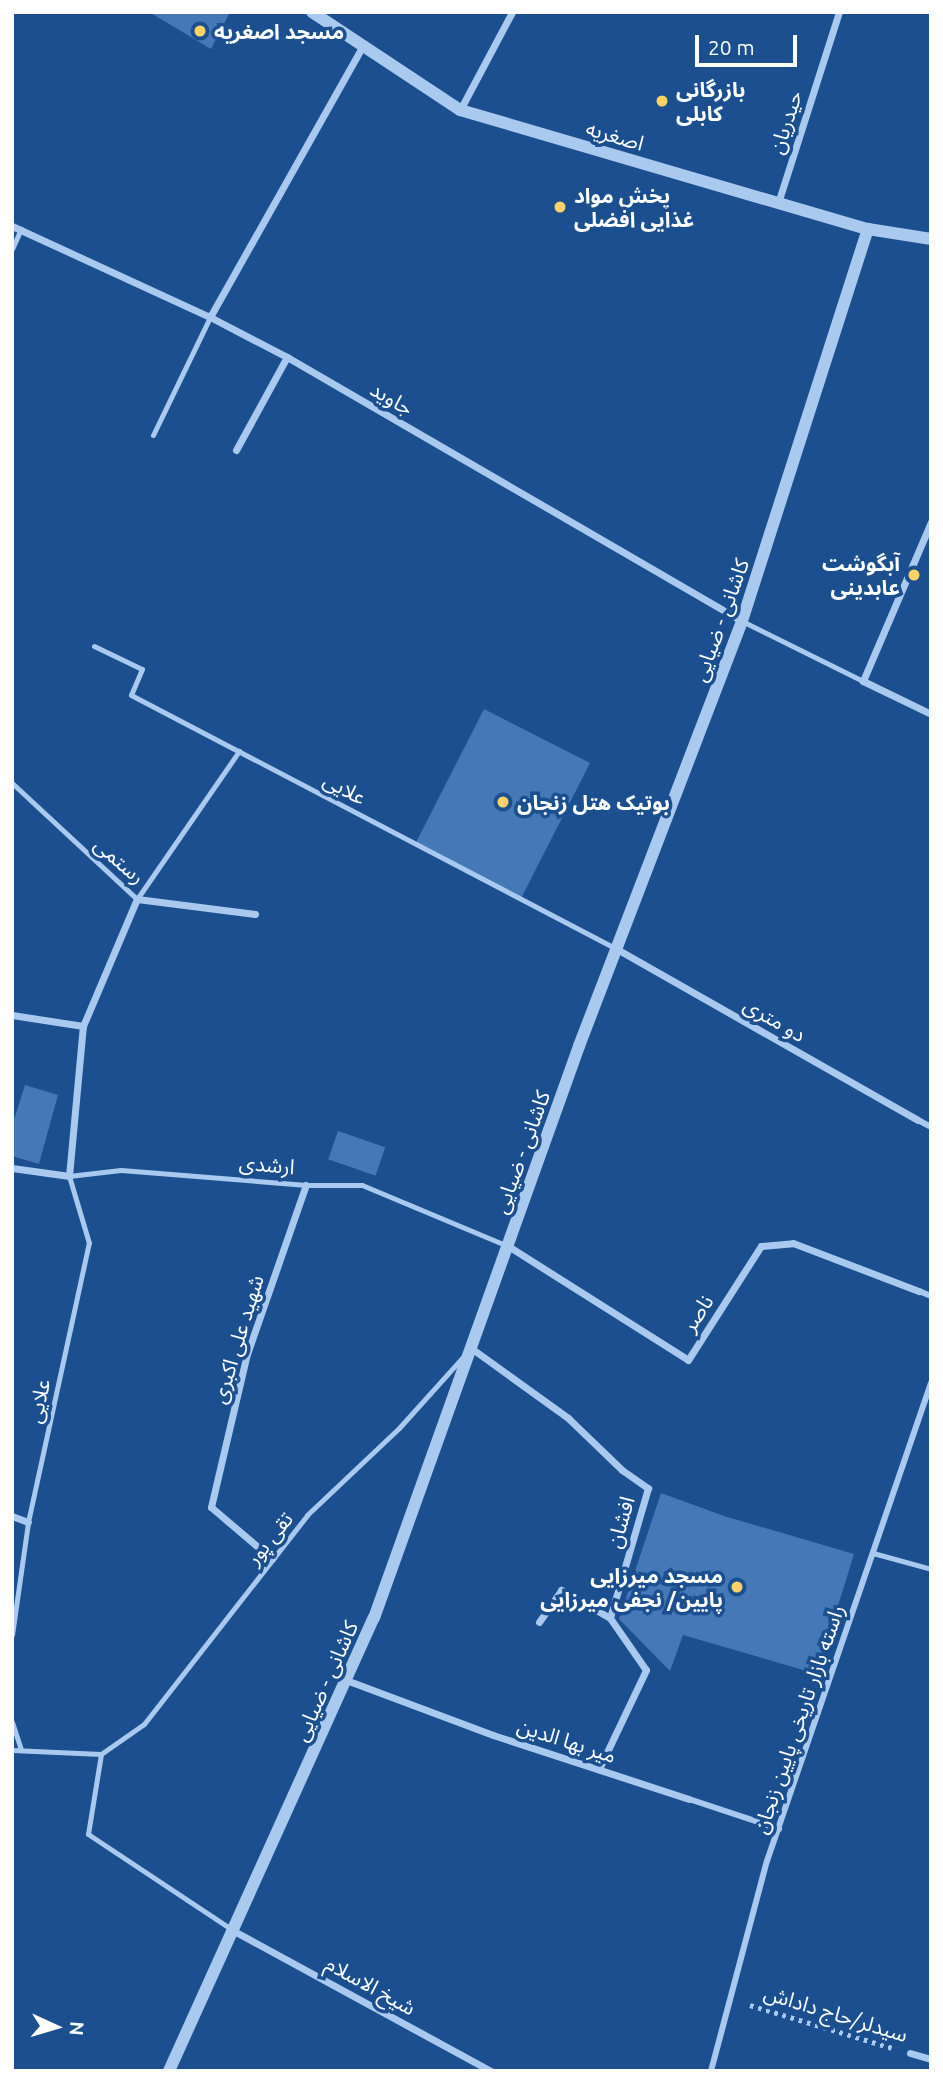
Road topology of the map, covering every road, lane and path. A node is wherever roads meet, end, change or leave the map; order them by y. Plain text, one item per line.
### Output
1 (312, 12) edge
2 (512, 12) edge
3 (839, 12) edge
4 (363, 46) junction
5 (460, 110) junction
6 (778, 203) junction
7 (12, 226) edge
8 (21, 229) junction
9 (869, 229) junction
10 (931, 239) edge
11 (12, 249) edge
12 (210, 317) junction
13 (287, 357) junction
14 (153, 435) dead end
15 (236, 450) dead end
16 (931, 522) edge
17 (742, 621) junction
18 (94, 646) dead end
19 (863, 681) junction
20 (931, 715) edge
21 (239, 751) junction
22 (12, 783) edge
23 (137, 899) junction
24 (255, 914) dead end
25 (615, 948) junction
26 (12, 1015) edge
27 (83, 1026) junction
28 (918, 1120) joint
29 (931, 1127) edge
30 (12, 1168) edge
31 (69, 1176) junction
32 (306, 1185) junction
33 (508, 1246) junction
34 (919, 1291) joint
35 (931, 1296) edge
36 (471, 1348) junction
37 (931, 1383) edge
38 (12, 1516) edge
39 (28, 1522) junction
40 (873, 1552) junction
41 (272, 1559) junction
42 (931, 1569) edge
43 (610, 1618) junction
44 (539, 1622) dead end
45 (12, 1635) edge
46 (346, 1680) junction
47 (12, 1722) edge
48 (12, 1750) edge
49 (21, 1750) junction
50 (101, 1754) junction
51 (599, 1769) junction
52 (689, 1799) joint
53 (779, 1829) junction
54 (234, 1931) junction
55 (731, 2000) junction
56 (910, 2053) joint
57 (931, 2059) edge
58 (169, 2071) edge
59 (491, 2071) edge
60 (711, 2071) edge

1 - 4 street, اصغریه
2 - 5 street
3 - 6 street, حیدریان
4 - 5 street, اصغریه
4 - 12 street
5 - 6 street, اصغریه
6 - 9 street, اصغریه
7 - 8 street, جاوید
8 - 11 lane
8 - 12 street, جاوید
9 - 10 street, اصغریه
9 - 17 street, کاشانی - ضیایی
12 - 13 street, جاوید
12 - 14 lane
13 - 15 street
13 - 17 street, جاوید
16 - 19 street
17 - 19 lane
17 - 25 street, کاشانی - ضیایی
18 - 21 lane, علایی
19 - 20 street
21 - 23 lane, رستمی
21 - 25 lane, علایی
22 - 23 lane, رستمی
23 - 24 street
23 - 27 street
25 - 28 street, دو متری
25 - 33 street, کاشانی - ضیایی
26 - 27 street
27 - 31 street
28 - 29 street
30 - 31 street, ارشدی
31 - 32 lane, ارشدی
31 - 39 lane, علایی
32 - 33 lane, ارشدی
32 - 41 street, شهید علی اکبری
33 - 34 street, ناصر
33 - 36 street, کاشانی - ضیایی
34 - 35 street
36 - 41 lane, تقی پور
36 - 43 street, افشان
36 - 46 street, کاشانی - ضیایی
37 - 40 street, راسته بازار تاریخی پایین زنجان
38 - 39 street
39 - 45 lane, علایی
40 - 42 lane
40 - 53 street, راسته بازار تاریخی پایین زنجان
41 - 50 lane, تقی پور
43 - 44 street
43 - 51 street
46 - 51 street, میر بها الدین
46 - 54 street, کاشانی - ضیایی
47 - 49 lane
48 - 49 lane
49 - 50 lane
50 - 54 lane
51 - 52 street, میر بها الدین
52 - 53 street, میر بها الدین
53 - 55 street, راسته بازار تاریخی پایین زنجان
54 - 58 street, کاشانی - ضیایی
54 - 59 street, شیخ الاسلام
55 - 56 path, سیدلر/حاج داداش
55 - 60 street, راسته بازار تاریخی پایین زنجان
56 - 57 street, سیدلر/حاج داداش

